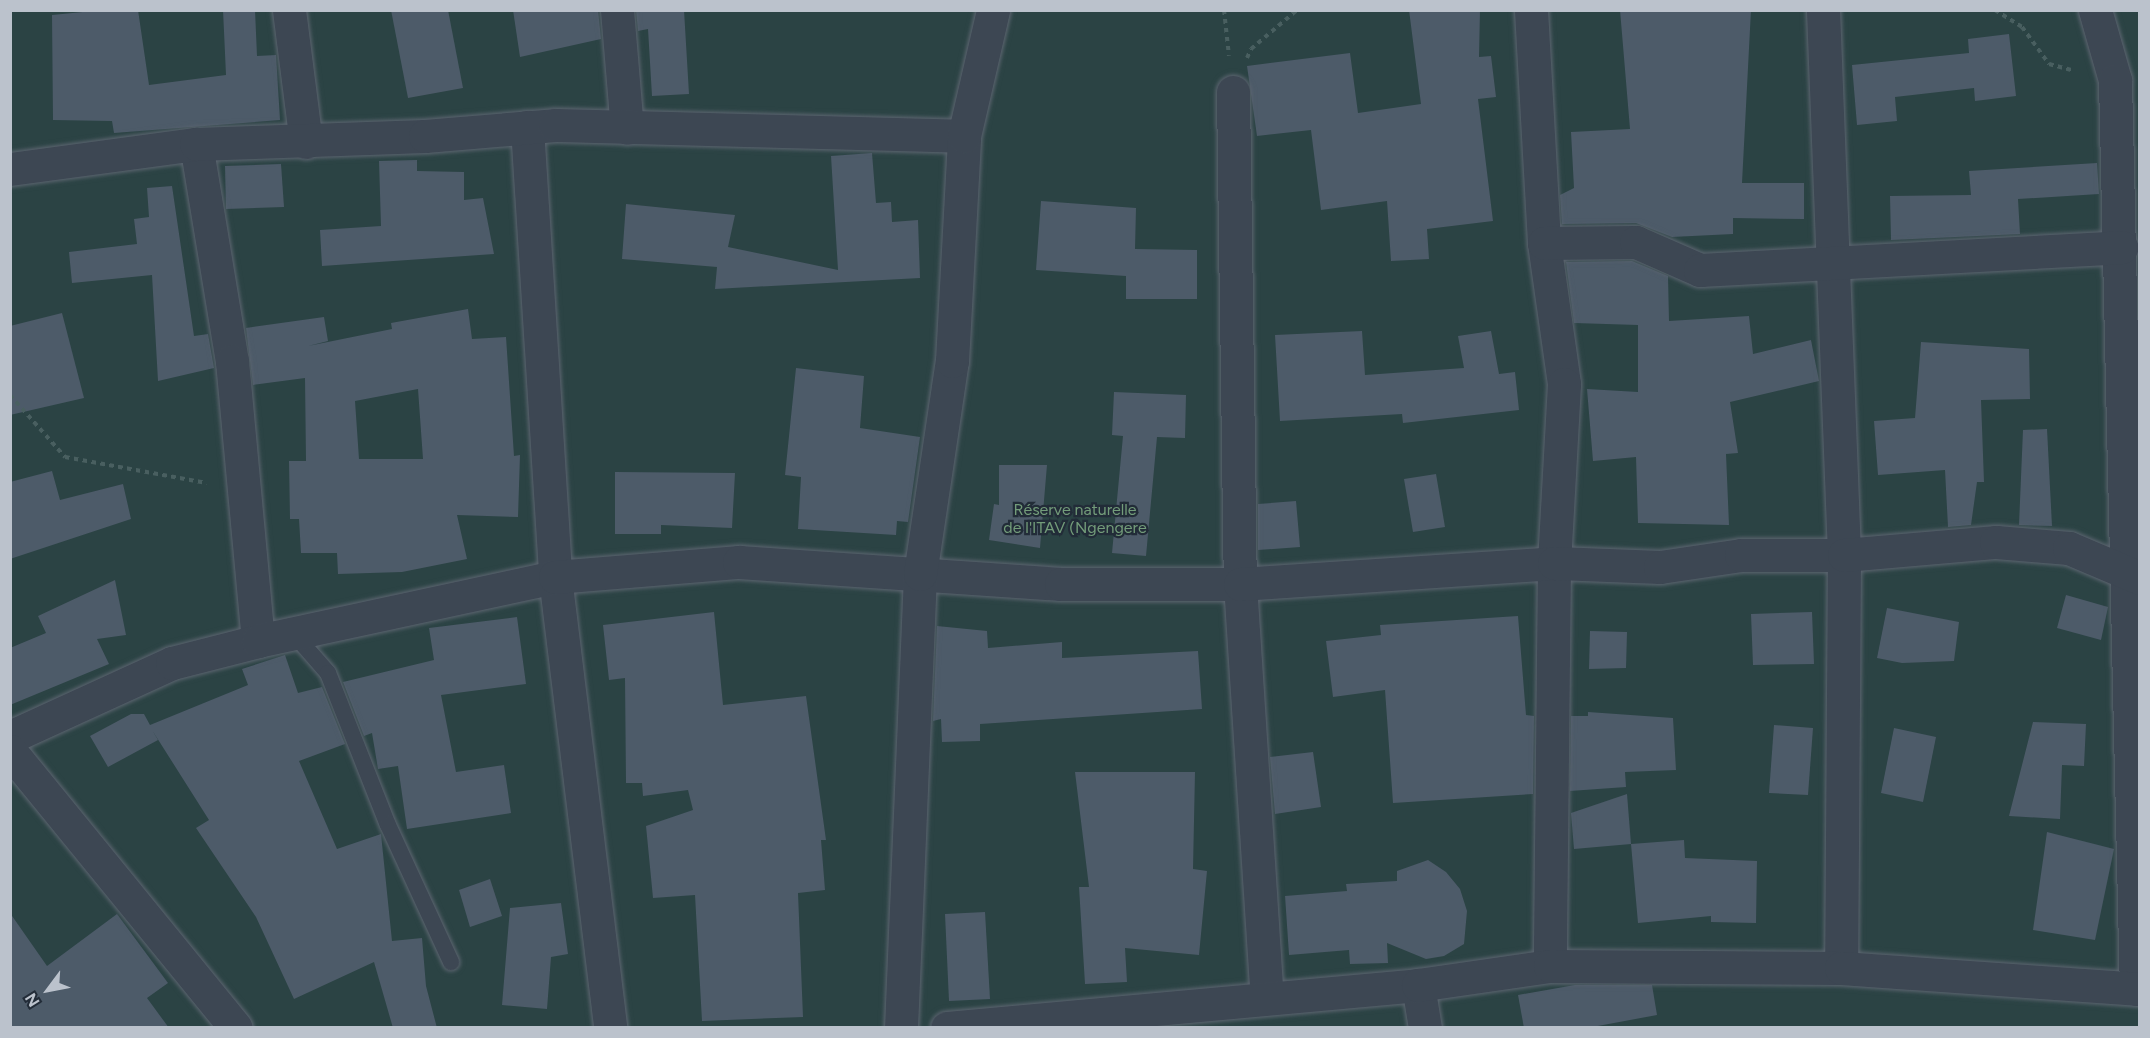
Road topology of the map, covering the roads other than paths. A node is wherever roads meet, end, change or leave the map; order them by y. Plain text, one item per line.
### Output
1 (289, 10) edge
2 (617, 10) edge
3 (993, 10) edge
4 (1531, 10) edge
5 (1823, 10) edge
6 (2095, 10) edge
7 (1233, 92) road end
8 (527, 127) junction
9 (627, 128) junction
10 (964, 136) junction
11 (306, 142) junction
12 (196, 144) junction
13 (10, 169) edge
14 (1544, 243) junction
15 (2121, 247) junction
16 (1830, 261) junction
17 (1844, 555) junction
18 (1554, 563) junction
19 (920, 574) junction
20 (555, 577) junction
21 (2134, 577) edge
22 (1240, 584) junction
23 (294, 633) junction
24 (258, 641) junction
25 (10, 737) edge
26 (10, 751) edge
27 (451, 962) dead end
28 (1550, 966) junction
29 (1841, 968) junction
30 (1418, 985) junction
31 (2138, 989) edge
32 (1268, 998) junction
33 (236, 1028) edge
34 (610, 1028) edge
35 (901, 1028) edge
36 (947, 1028) edge
37 (1425, 1028) edge

1 - 11 street
2 - 9 street
3 - 10 street
4 - 14 street
5 - 16 street
6 - 15 street
7 - 22 street
8 - 9 street
8 - 11 street
8 - 20 street
9 - 10 street
10 - 19 street
11 - 12 street
12 - 13 street
12 - 24 street
14 - 16 street
14 - 18 street
15 - 16 street
15 - 21 street
16 - 17 street
17 - 18 street
17 - 21 street
17 - 29 street
18 - 22 street
18 - 28 street
19 - 20 street
19 - 22 street
19 - 35 street
20 - 23 street
20 - 34 street
21 - 31 street
22 - 32 street
23 - 24 street
23 - 27 lane
24 - 25 street
26 - 33 street
28 - 29 street
28 - 30 street
29 - 31 street
30 - 32 street
30 - 37 street
32 - 36 street

